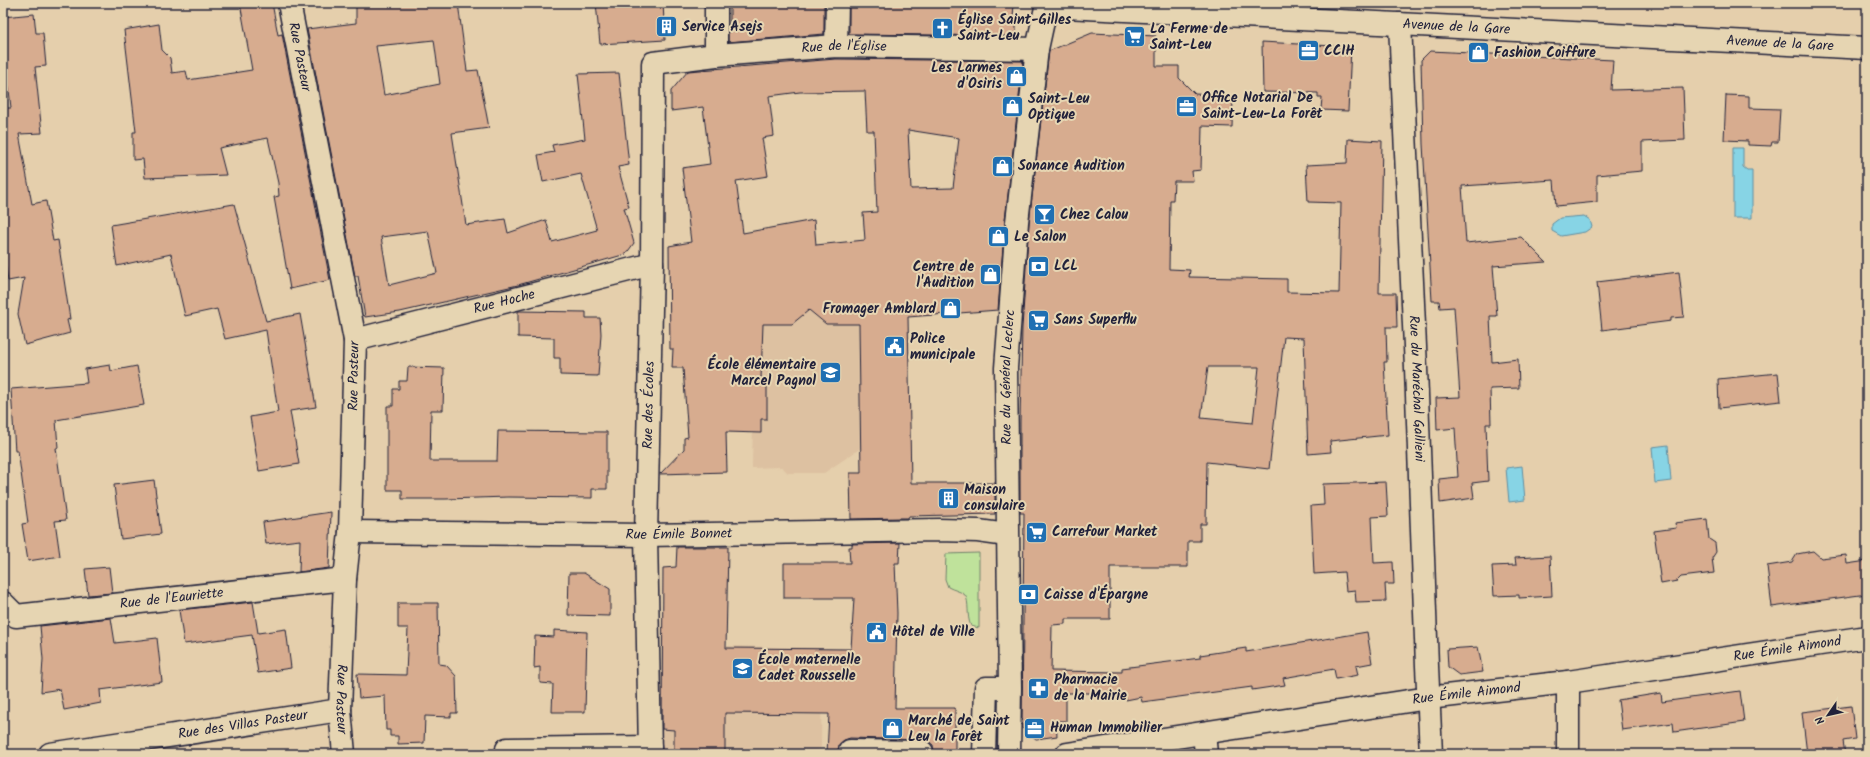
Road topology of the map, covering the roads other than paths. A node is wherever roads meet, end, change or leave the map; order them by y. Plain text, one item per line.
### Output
1 (289, 3) edge
2 (716, 3) edge
3 (837, 3) edge
4 (1046, 5) edge
5 (1400, 24) junction
6 (836, 46) junction
7 (1867, 48) edge
8 (1037, 49) junction
9 (716, 55) junction
10 (653, 63) joint
11 (652, 264) junction
12 (356, 340) junction
13 (350, 532) junction
14 (646, 535) junction
15 (1007, 535) junction
16 (345, 579) junction
17 (3, 603) edge
18 (1867, 637) edge
19 (1568, 682) junction
20 (1010, 688) junction
21 (1428, 698) junction
22 (340, 710) junction
23 (1204, 733) junction
24 (650, 750) edge
25 (50, 754) edge
26 (344, 754) edge
27 (508, 754) edge
28 (850, 754) edge
29 (922, 754) edge
30 (984, 754) edge
31 (1009, 754) edge
32 (1067, 754) edge
33 (1206, 754) edge
34 (1431, 754) edge
35 (1568, 754) edge

1 - 12 street, Rue Pasteur
2 - 9 street
3 - 6 street
4 - 5 street, Avenue de la Gare
4 - 8 street, Rue du Général Leclerc
5 - 7 street, Avenue de la Gare
5 - 21 street, Rue du Maréchal Gallieni
6 - 8 street, Rue de l'Église
6 - 9 street, Rue de l'Église
8 - 15 street, Rue du Général Leclerc
9 - 10 street, Rue de l'Église
10 - 11 street, Rue des Écoles
11 - 12 street, Rue Hoche
11 - 14 street, Rue des Écoles
12 - 13 street, Rue Pasteur
13 - 14 street, Rue Émile Bonnet
13 - 16 street, Rue Pasteur
14 - 15 street, Rue Émile Bonnet
14 - 24 street, Rue des Écoles
15 - 20 street, Rue du Général Leclerc
16 - 17 street, Rue de l'Eauriette
16 - 22 street, Rue Pasteur
18 - 19 street, Rue Émile Aimond
19 - 21 street, Rue Émile Aimond
19 - 35 street
20 - 30 street
20 - 31 street, Rue du Général Leclerc
21 - 23 street, Rue Émile Aimond
21 - 34 street, Rue du Maréchal Gallieni
22 - 25 street, Rue des Villas Pasteur
22 - 26 street, Rue Pasteur
23 - 32 street, Rue Émile Aimond
23 - 33 street
24 - 27 street, Rue des Écoles
28 - 29 street

